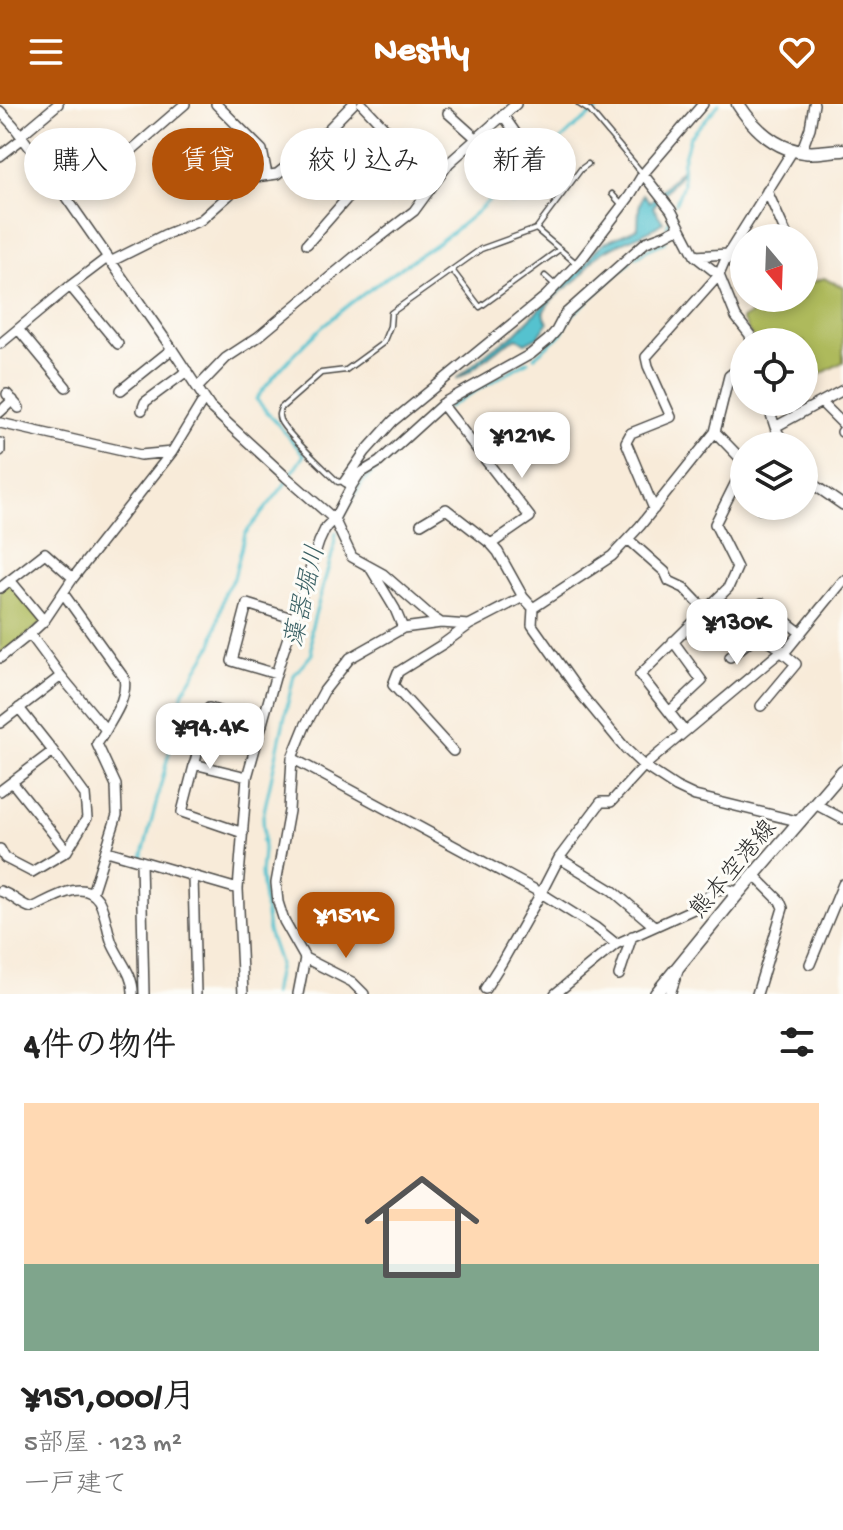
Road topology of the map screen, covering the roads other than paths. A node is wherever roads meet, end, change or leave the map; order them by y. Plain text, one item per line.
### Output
1 (58, 104) edge
2 (185, 104) edge
3 (216, 104) edge
4 (353, 104) edge
5 (362, 104) edge
6 (516, 104) edge
7 (579, 104) edge
8 (703, 104) edge
9 (738, 104) edge
10 (814, 104) edge
11 (0, 111) edge
12 (448, 113) dead end
13 (503, 115) junction
14 (330, 128) edge
15 (385, 128) edge
16 (465, 128) edge
17 (489, 128) edge
18 (512, 128) edge
19 (22, 137) junction
20 (24, 140) edge
21 (136, 146) edge
22 (464, 150) edge
23 (843, 150) edge
24 (797, 151) junction
25 (0, 156) edge
26 (588, 164) dead end
27 (280, 172) edge
28 (643, 174) junction
29 (267, 175) junction
30 (767, 191) junction
31 (612, 194) dead end
32 (68, 200) edge
33 (346, 200) edge
34 (622, 206) junction
35 (782, 224) edge
36 (680, 227) junction
37 (536, 229) junction
38 (307, 244) dead end
39 (560, 249) junction
40 (728, 254) junction
41 (695, 256) junction
42 (109, 260) junction
43 (577, 264) junction
44 (452, 270) junction
45 (719, 275) junction
46 (545, 276) dead end
47 (70, 286) junction
48 (556, 286) junction
49 (745, 328) edge
50 (18, 329) junction
51 (0, 344) edge
52 (118, 344) dead end
53 (172, 349) junction
54 (187, 371) junction
55 (730, 375) edge
56 (66, 387) dead end
57 (198, 387) junction
58 (121, 390) dead end
59 (843, 390) edge
60 (13, 401) dead end
61 (205, 401) junction
62 (821, 402) junction
63 (442, 404) junction
64 (142, 410) dead end
65 (0, 412) edge
66 (771, 416) edge
67 (0, 423) edge
68 (843, 424) edge
69 (775, 427) junction
70 (715, 432) junction
71 (778, 432) edge
72 (0, 443) edge
73 (730, 449) edge
74 (0, 451) edge
75 (172, 452) junction
76 (327, 461) dead end
77 (322, 466) junction
78 (348, 483) junction
79 (818, 488) edge
80 (730, 493) edge
81 (843, 505) edge
82 (654, 509) junction
83 (334, 519) junction
84 (421, 524) dead end
85 (628, 539) junction
86 (491, 544) junction
87 (369, 566) junction
88 (73, 578) junction
89 (10, 580) junction
90 (843, 581) edge
91 (0, 588) edge
92 (63, 593) junction
93 (523, 597) junction
94 (762, 603) dead end
95 (533, 608) junction
96 (705, 610) junction
97 (295, 619) junction
98 (44, 621) junction
99 (441, 623) junction
100 (469, 625) junction
101 (403, 628) junction
102 (801, 633) junction
103 (30, 634) junction
104 (673, 641) junction
105 (784, 653) junction
106 (730, 657) dead end
107 (0, 658) edge
108 (276, 674) junction
109 (61, 676) junction
110 (761, 706) dead end
111 (19, 708) junction
112 (669, 712) junction
113 (0, 723) edge
114 (262, 725) junction
115 (106, 730) junction
116 (684, 731) junction
117 (53, 751) junction
118 (453, 751) dead end
119 (292, 758) junction
120 (194, 764) junction
121 (644, 766) junction
122 (843, 771) edge
123 (247, 777) junction
124 (12, 782) junction
125 (0, 791) edge
126 (815, 804) junction
127 (843, 819) edge
128 (801, 822) junction
129 (243, 833) junction
130 (0, 849) edge
131 (67, 851) junction
132 (107, 851) junction
133 (559, 858) junction
134 (141, 861) junction
135 (754, 875) junction
136 (193, 876) junction
137 (843, 884) edge
138 (238, 889) junction
139 (0, 891) edge
140 (739, 892) junction
141 (92, 893) junction
142 (541, 893) junction
143 (654, 926) junction
144 (632, 936) junction
145 (616, 944) junction
146 (305, 958) junction
147 (680, 963) junction
148 (810, 964) dead end
149 (619, 975) dead end
150 (485, 989) dead end
151 (133, 994) edge
152 (144, 994) edge
153 (196, 994) edge
154 (243, 994) edge
155 (298, 994) edge
156 (364, 994) edge
157 (555, 994) edge
158 (656, 994) edge
159 (670, 994) edge
160 (757, 994) edge

1 - 19 street
2 - 21 street
3 - 29 street
4 - 14 street
5 - 15 street
6 - 13 street
7 - 28 lane
8 - 28 street
9 - 24 main road
10 - 24 street
11 - 19 street
12 - 16 street
13 - 17 street
13 - 18 street
19 - 20 street
19 - 25 street
22 - 57 street
23 - 24 main road
24 - 30 street
26 - 37 lane
27 - 29 street
28 - 34 street
28 - 36 street
29 - 42 street
30 - 35 street
30 - 40 street
31 - 34 lane
32 - 42 street
33 - 38 street
34 - 43 street
36 - 41 street
36 - 63 street
37 - 39 lane
37 - 44 lane
39 - 43 lane
39 - 44 lane
40 - 41 street
40 - 45 street
41 - 45 street
42 - 47 street
42 - 53 street
43 - 48 street
44 - 77 lane
45 - 49 street
45 - 82 street
46 - 48 lane
47 - 50 street
47 - 52 street
48 - 78 street
50 - 51 street
50 - 56 street
53 - 54 street
53 - 58 street
54 - 57 street
54 - 64 street
55 - 70 street
57 - 61 street
59 - 62 street
60 - 65 street
61 - 75 street
61 - 83 street
62 - 68 street
62 - 69 street
63 - 78 street
63 - 86 street
66 - 69 street
67 - 75 street
69 - 71 street
70 - 73 street
70 - 82 street
72 - 74 street
75 - 88 street
76 - 77 lane
77 - 78 lane
78 - 83 street
79 - 81 street
80 - 96 street
82 - 85 street
83 - 87 street
83 - 97 street
84 - 86 street
85 - 95 street
85 - 96 street
86 - 93 street
87 - 99 street
87 - 101 street
88 - 89 street
88 - 92 street
89 - 91 street
89 - 98 street
90 - 102 street
92 - 98 street
92 - 115 street
93 - 95 street
93 - 100 street
94 - 102 street
95 - 121 street
96 - 104 street
97 - 108 street
97 - 108 street
98 - 103 street
99 - 100 street
99 - 101 street
100 - 118 street
101 - 119 street
102 - 105 street
103 - 107 street
103 - 109 street
104 - 112 street
104 - 112 street
105 - 106 street
105 - 110 street
105 - 116 street
108 - 114 street
109 - 111 street
109 - 115 street
111 - 113 street
111 - 117 street
112 - 116 street
114 - 120 street
114 - 123 street
115 - 132 street
116 - 121 street
117 - 124 street
117 - 131 street
119 - 142 street
119 - 146 street
120 - 123 street
120 - 129 street
121 - 128 street
121 - 133 street
122 - 126 main road, 熊本空港線
123 - 129 street
124 - 125 street
124 - 131 street
126 - 127 street
126 - 128 main road, 熊本空港線
128 - 135 main road, 熊本空港線
129 - 138 street
130 - 131 street
132 - 134 street
132 - 141 street
133 - 142 street
133 - 143 street
134 - 136 street
134 - 152 street
135 - 140 main road, 熊本空港線
135 - 160 street
136 - 138 street
136 - 153 street
137 - 148 street
138 - 154 street
139 - 141 street
140 - 143 street
140 - 147 main road, 熊本空港線
141 - 151 street
142 - 145 street
142 - 150 street
143 - 144 street
144 - 145 street
144 - 149 street
145 - 157 street
146 - 155 street
146 - 156 street
147 - 158 main road, 熊本空港線
147 - 159 street

